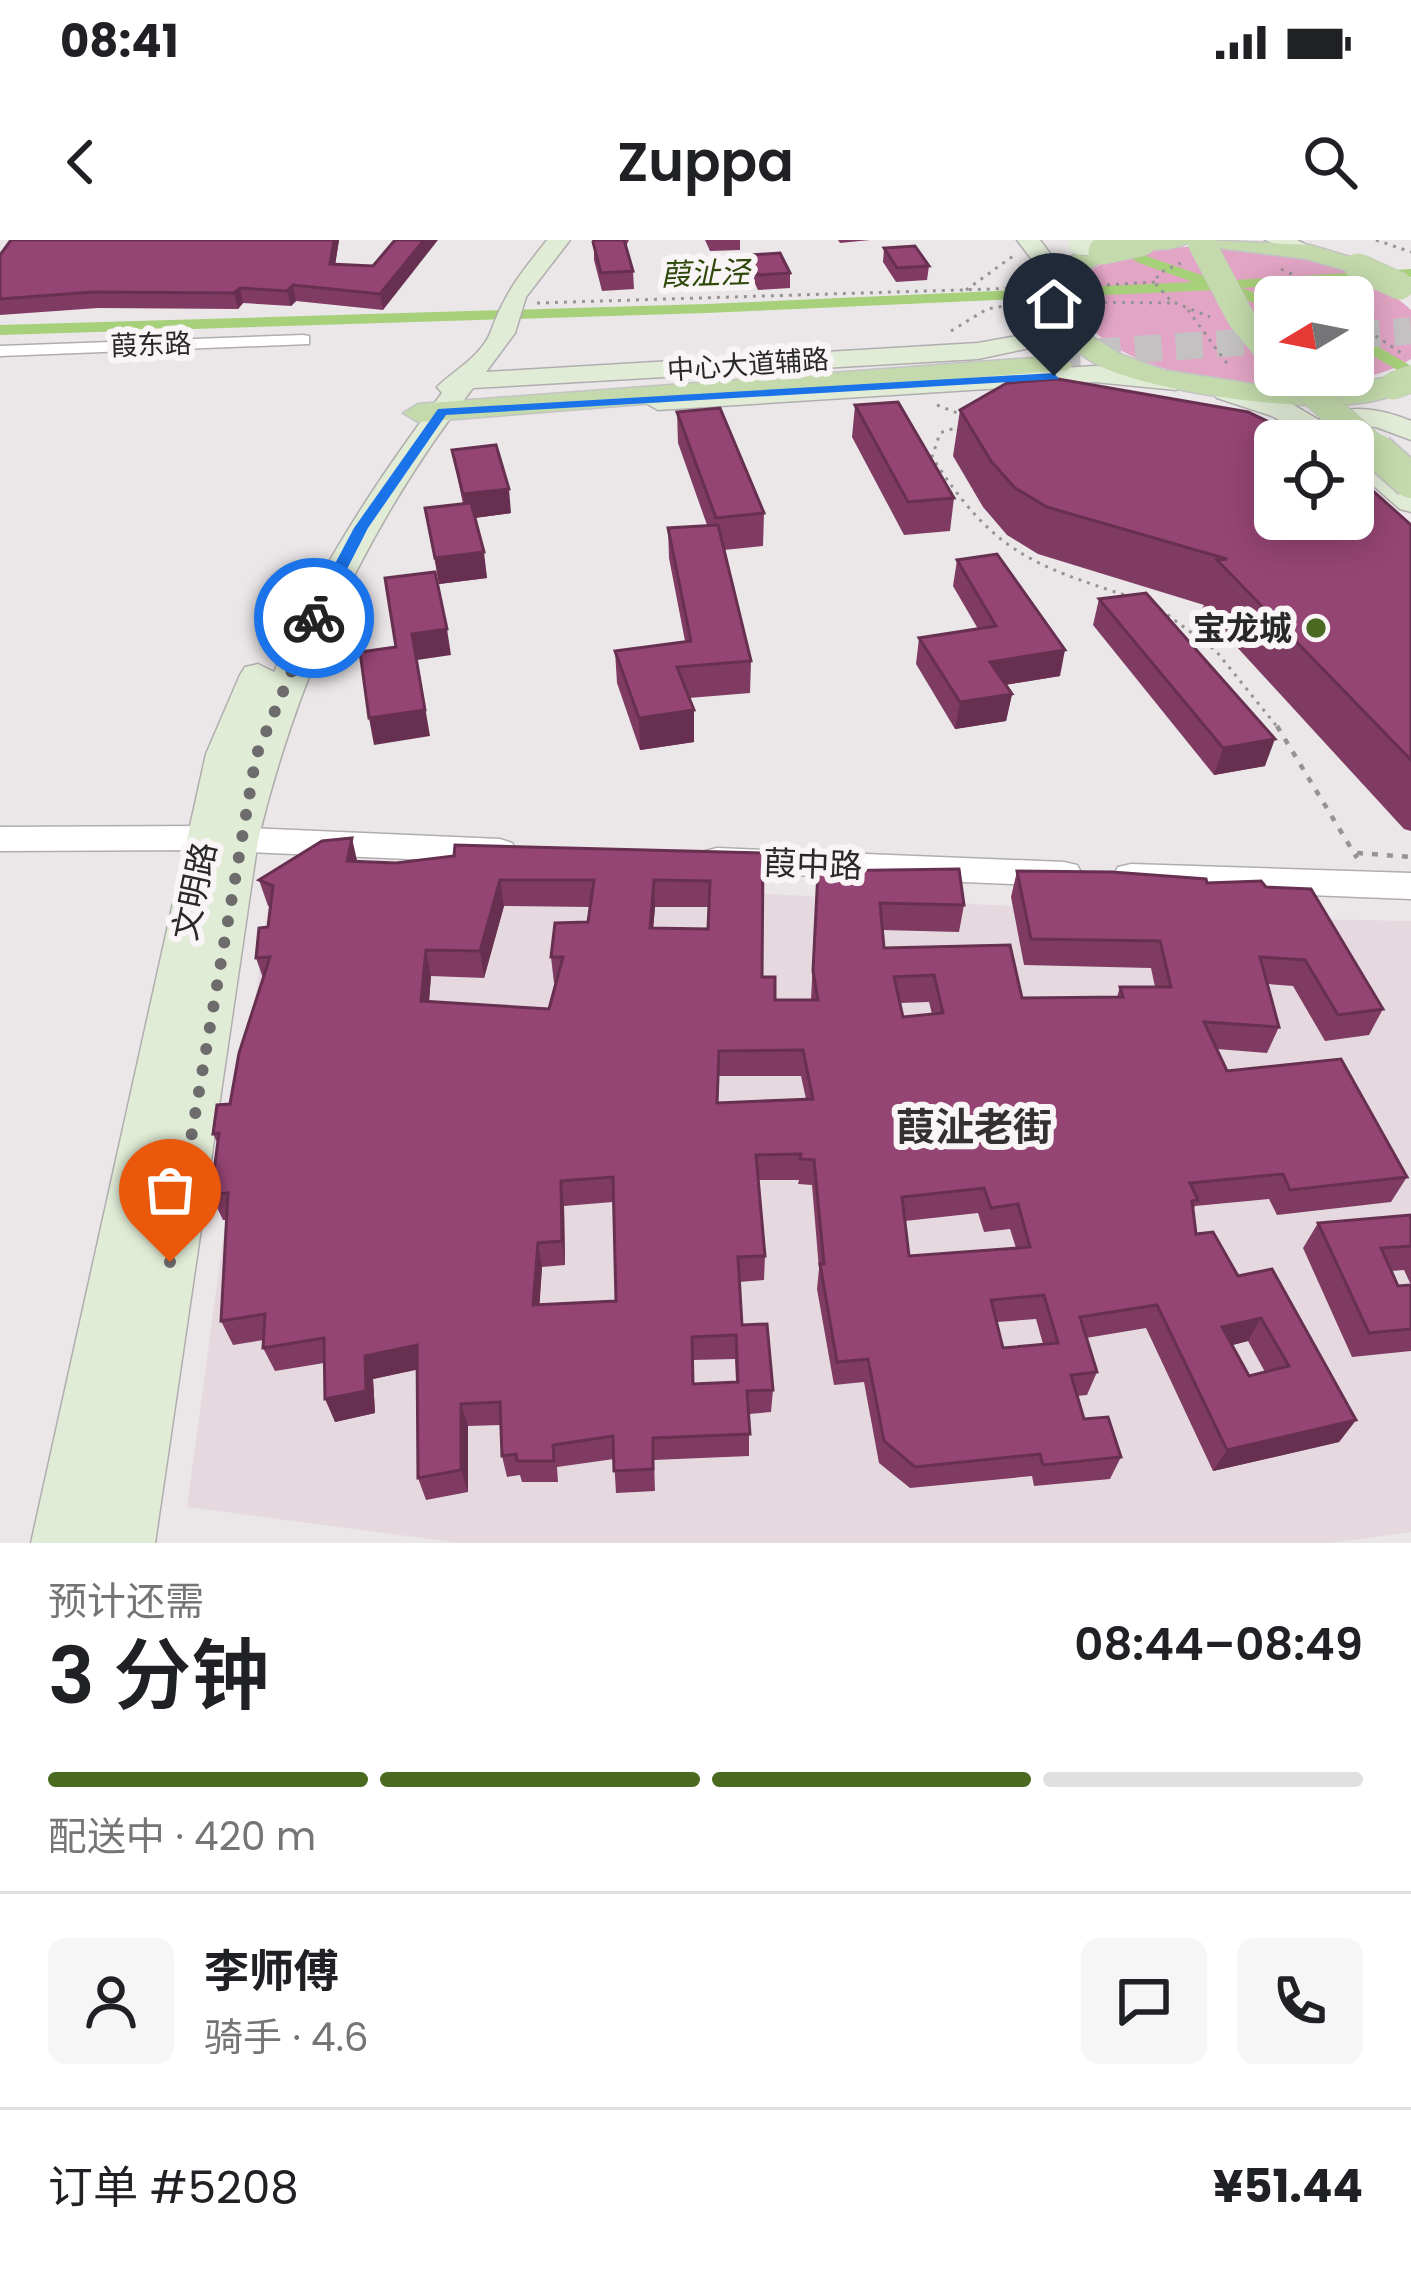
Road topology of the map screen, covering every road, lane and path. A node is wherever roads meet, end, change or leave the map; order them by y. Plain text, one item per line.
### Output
1 (559, 240) edge
2 (1212, 240) edge
3 (1225, 240) edge
4 (1276, 240) edge
5 (1376, 240) edge
6 (1030, 242) edge
7 (1117, 243) edge
8 (1188, 248) edge
9 (1411, 252) edge
10 (1310, 253) junction
11 (1294, 274) dead end
12 (1297, 276) edge
13 (1156, 284) junction
14 (1083, 286) dead end
15 (1405, 289) edge
16 (966, 290) junction
17 (1254, 296) edge
18 (1168, 300) dead end
19 (1050, 301) junction
20 (1188, 310) dead end
21 (507, 313) junction
22 (1254, 330) edge
23 (1374, 335) edge
24 (1224, 338) dead end
25 (303, 340) dead end
26 (1210, 343) junction
27 (0, 351) edge
28 (1411, 359) edge
29 (1227, 378) junction
30 (1177, 382) junction
31 (1398, 384) edge
32 (892, 387) junction
33 (1316, 396) edge
34 (1346, 396) edge
35 (442, 398) junction
36 (598, 399) junction
37 (1300, 420) edge
38 (1336, 420) edge
39 (1411, 431) edge
40 (1411, 454) edge
41 (1374, 471) edge
42 (1411, 481) edge
43 (1411, 503) edge
44 (0, 839) edge
45 (222, 839) junction
46 (525, 852) edge
47 (1354, 853) junction
48 (1411, 857) edge
49 (692, 859) edge
50 (1372, 884) junction
51 (1411, 886) edge
52 (62, 1543) edge
53 (124, 1543) edge

1 - 21 main road, 文明路
2 - 10 main road
3 - 17 main road
4 - 10 main road
5 - 9 path
6 - 16 path
6 - 19 main road
7 - 8 main road
7 - 19 main road
8 - 13 path
8 - 22 main road, bridge
10 - 15 main road, bridge
11 - 12 path
13 - 14 path
13 - 18 path
16 - 19 path
16 - 21 path
19 - 30 main road
19 - 35 main road, 中心大道辅路
20 - 26 path
21 - 35 main road, 文明路
23 - 28 path
24 - 26 path
25 - 27 street, 葭东路
26 - 29 path
29 - 30 main road
29 - 31 main road
29 - 37 main road
30 - 32 main road, 中心大道辅路
31 - 39 main road
32 - 36 main road, 中心大道辅路
32 - 47 path
33 - 42 main road, bridge
34 - 40 main road
35 - 36 main road
35 - 36 main road
35 - 45 main road, 文明路
38 - 39 main road
41 - 43 main road
44 - 45 street
45 - 46 street
45 - 52 main road, 文明路
45 - 53 main road, 文明路
47 - 48 path
47 - 50 path
49 - 50 street, 葭中路
50 - 51 street, 葭中路

